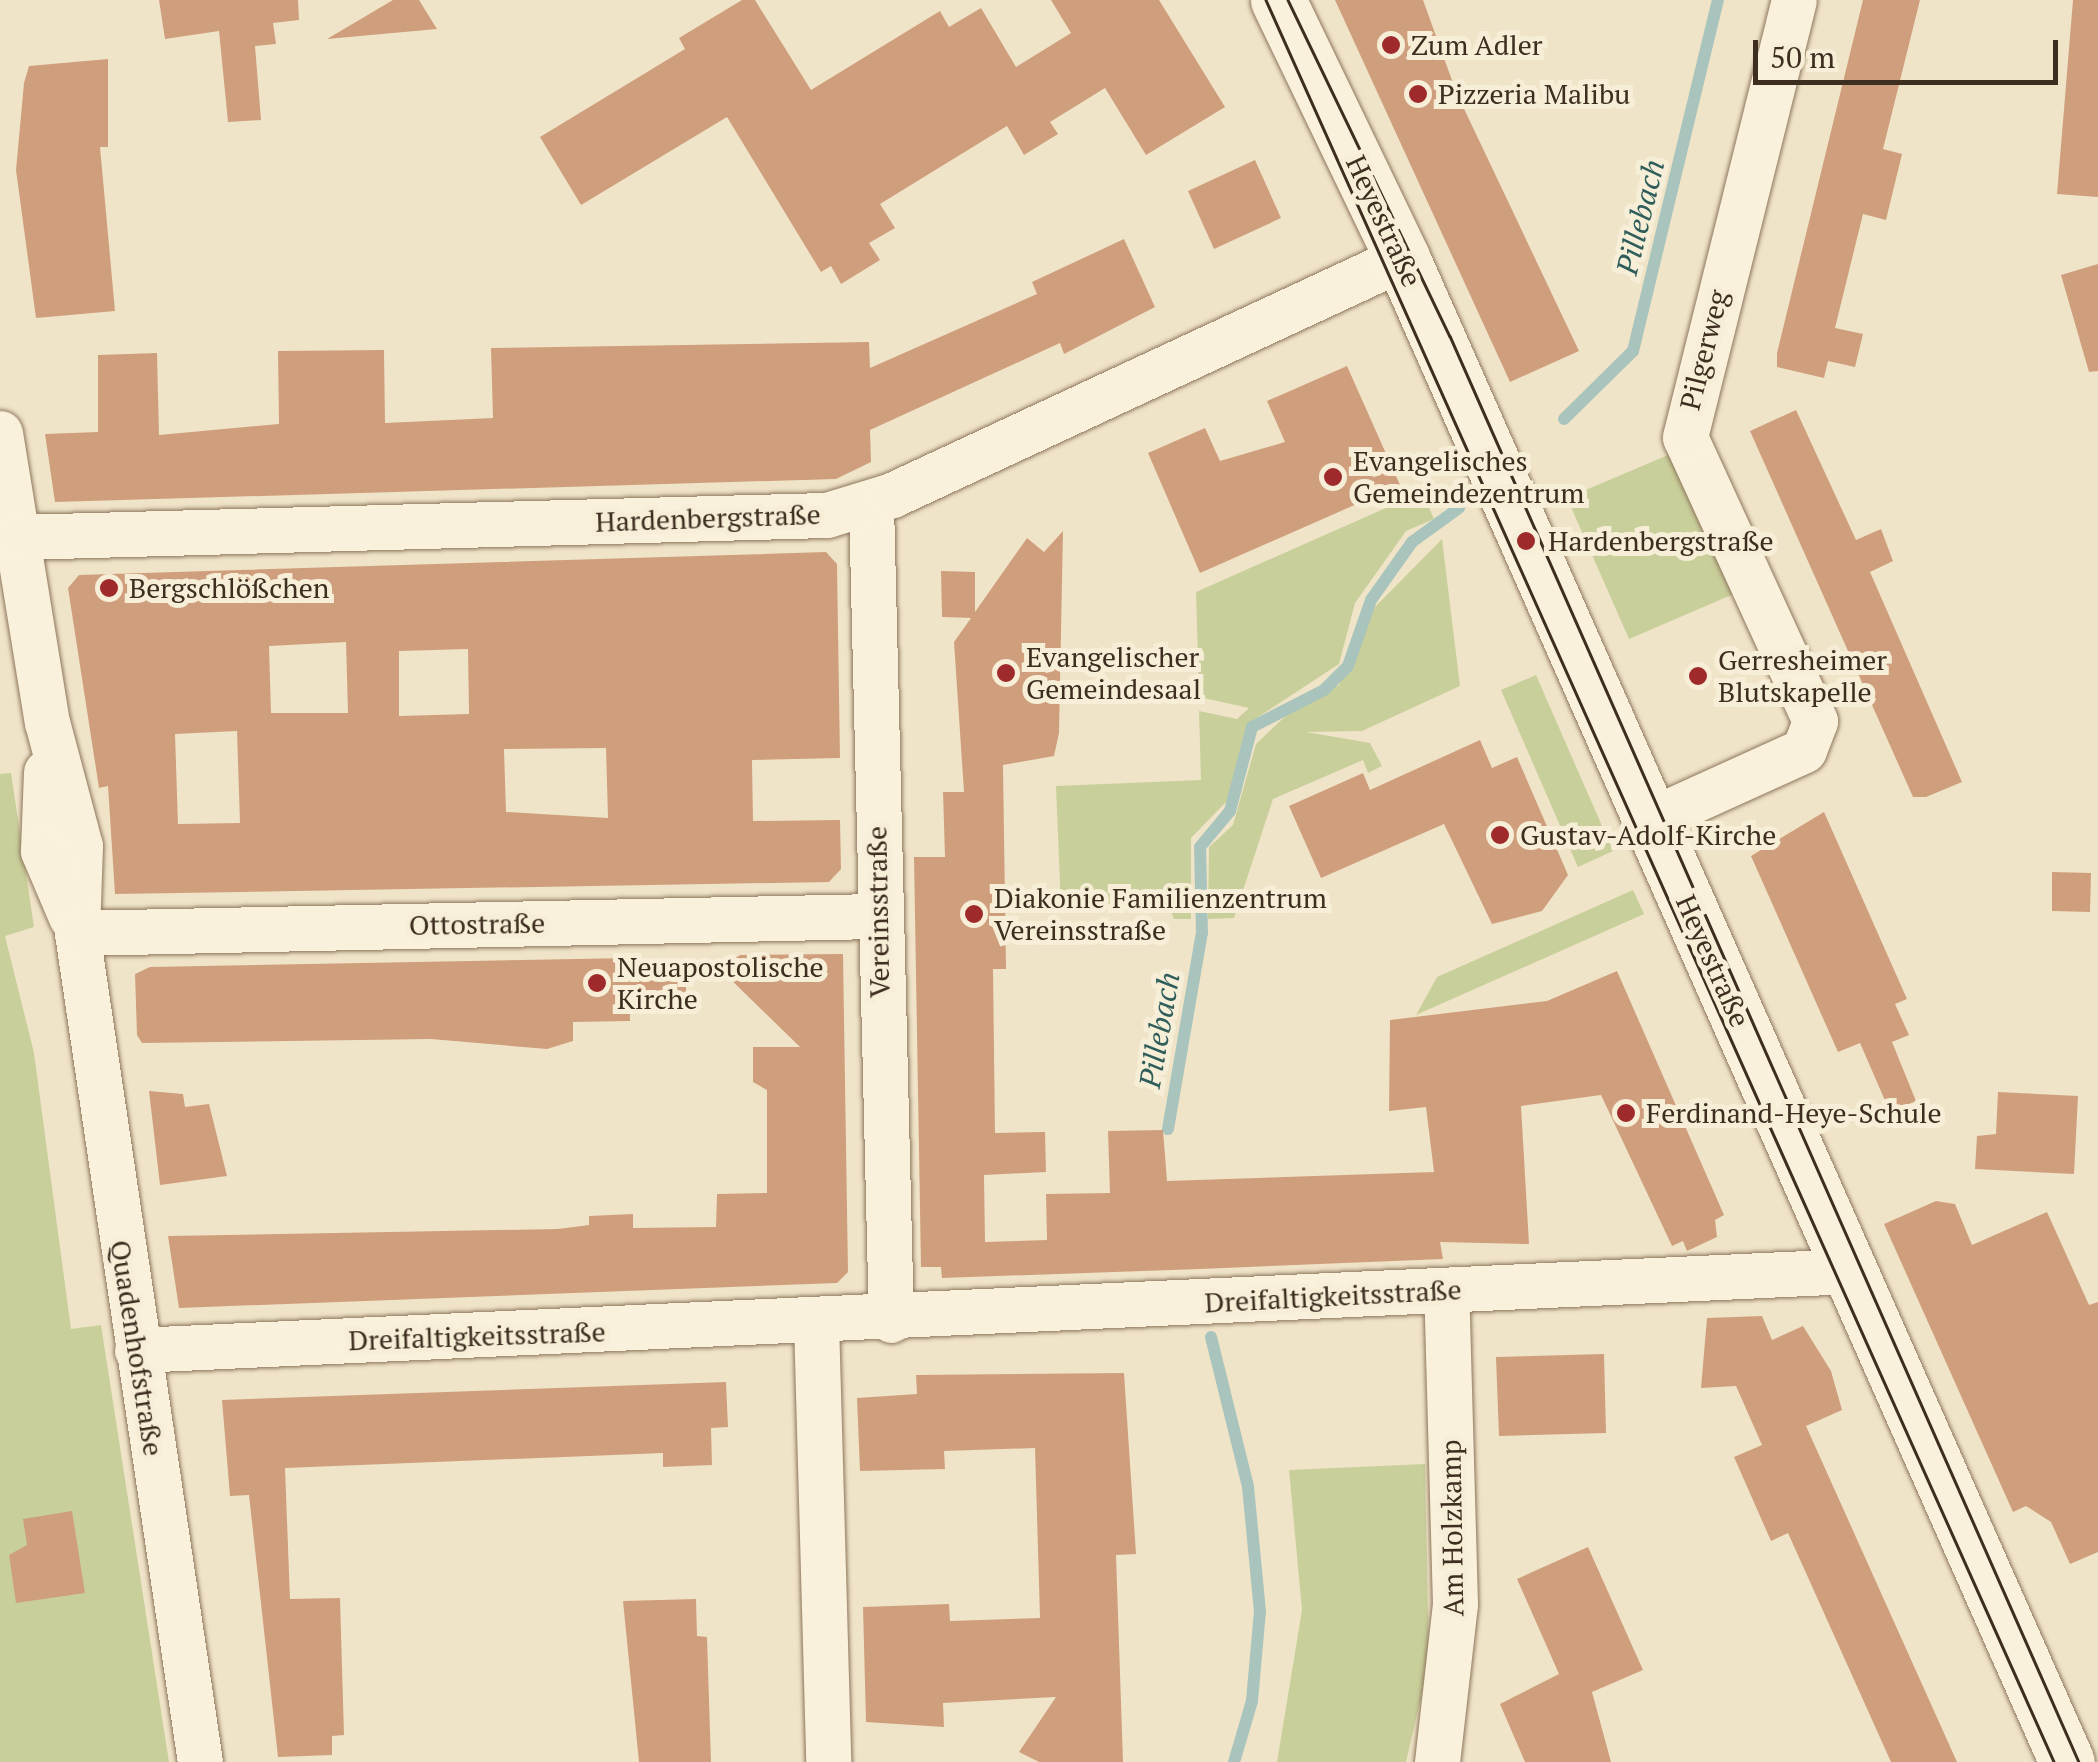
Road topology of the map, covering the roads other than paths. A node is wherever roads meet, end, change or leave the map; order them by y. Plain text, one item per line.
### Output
1 (1278, 0) edge
2 (1794, 0) edge
3 (1402, 258) junction
4 (0, 434) edge
5 (871, 504) junction
6 (18, 537) junction
7 (1650, 820) junction
8 (877, 916) junction
9 (77, 933) junction
10 (1850, 1271) junction
11 (1446, 1291) junction
12 (892, 1320) junction
13 (816, 1321) junction
14 (137, 1350) junction
15 (200, 1762) edge
16 (828, 1762) edge
17 (1437, 1762) edge
18 (2067, 1762) edge

1 - 3 street, Heyestraße
2 - 7 street, Pilgerweg
3 - 5 street, Hardenbergstraße
3 - 7 street, Heyestraße
4 - 6 street, Quadenhofstraße
5 - 6 street, Hardenbergstraße
5 - 8 street, Vereinsstraße
6 - 9 street, Quadenhofstraße
7 - 10 street, Heyestraße
8 - 9 street, Ottostraße
8 - 12 street, Vereinsstraße
9 - 14 street, Quadenhofstraße
10 - 11 street, Dreifaltigkeitsstraße
10 - 18 street, Heyestraße
11 - 12 street, Dreifaltigkeitsstraße
11 - 17 street, Am Holzkamp
12 - 13 street, Dreifaltigkeitsstraße
13 - 14 street, Dreifaltigkeitsstraße
13 - 16 street
14 - 15 street, Quadenhofstraße

